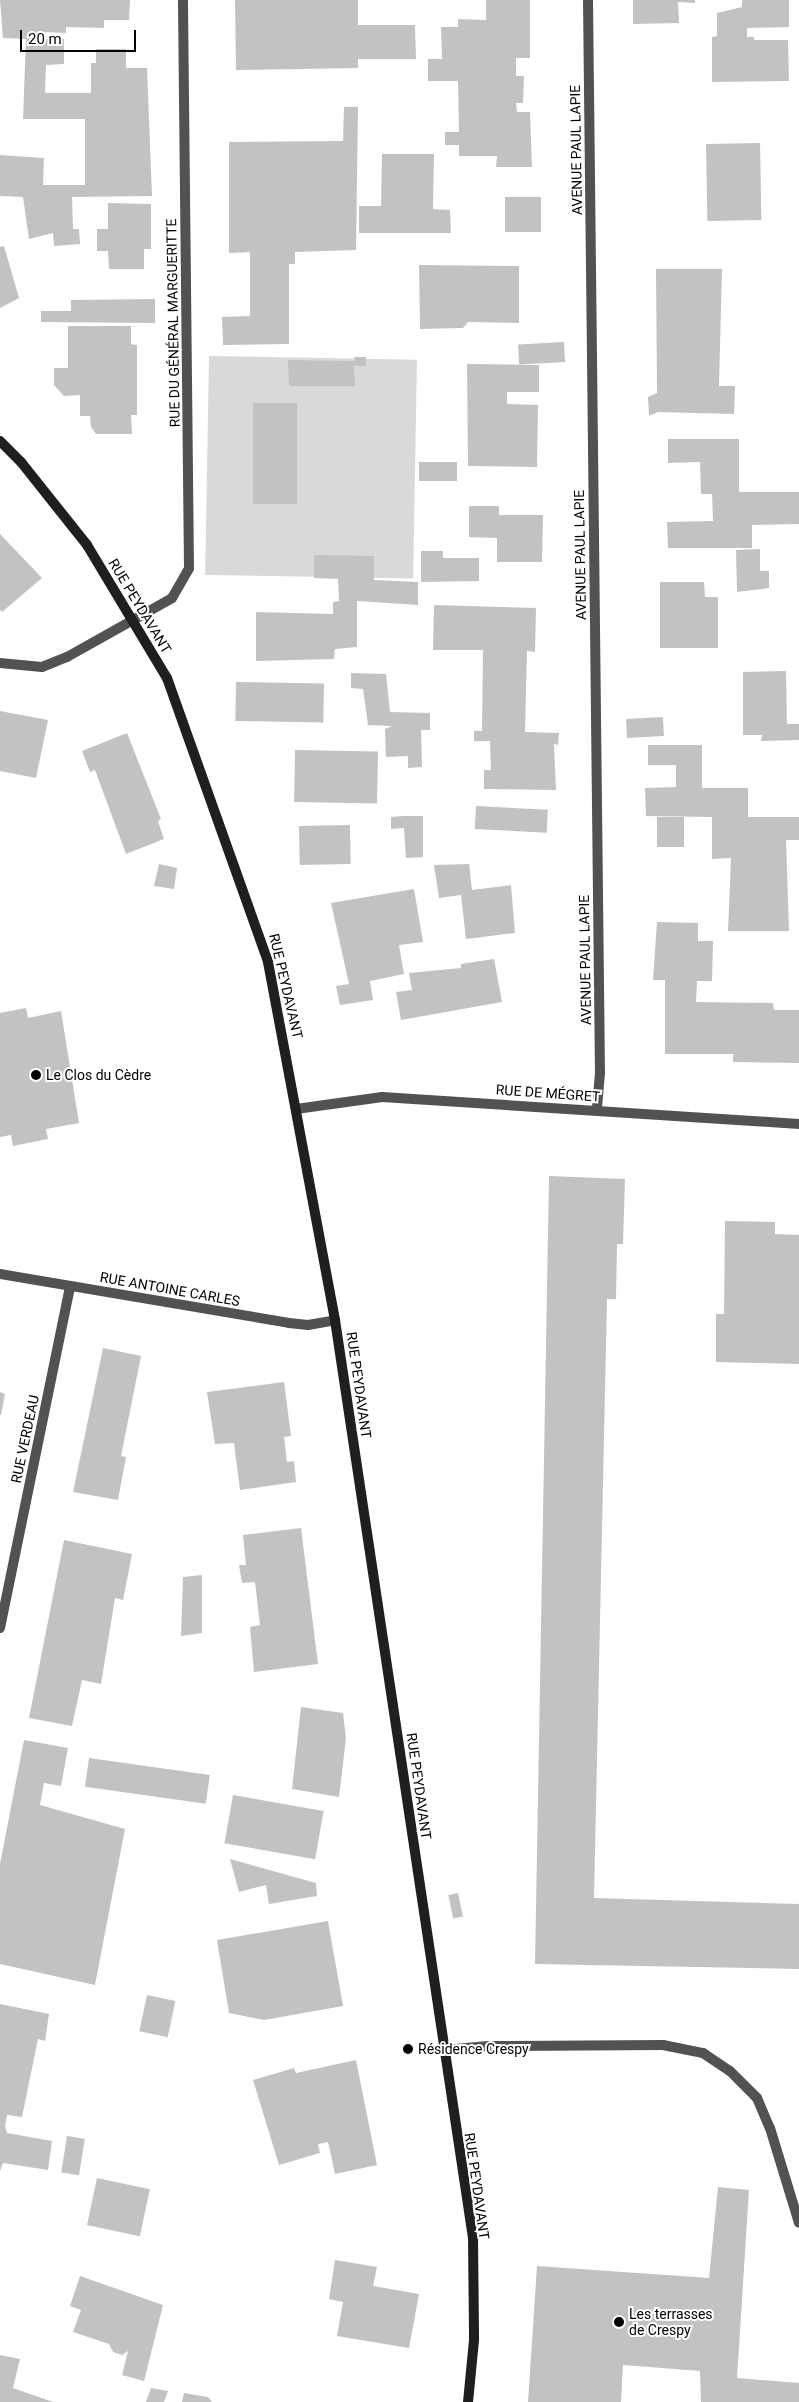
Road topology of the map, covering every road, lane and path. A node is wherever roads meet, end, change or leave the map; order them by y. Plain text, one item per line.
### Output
1 (183, 0) edge
2 (588, 0) edge
3 (0, 442) edge
4 (135, 621) junction
5 (0, 663) edge
6 (296, 1109) junction
7 (597, 1110) junction
8 (799, 1124) edge
9 (0, 1274) edge
10 (70, 1286) junction
11 (335, 1320) junction
12 (0, 1628) edge
13 (444, 2050) junction
14 (799, 2223) edge
15 (468, 2402) edge

1 - 4 street, RUE DU GÉNÉRAL MARGUERITTE
2 - 7 street, AVENUE PAUL LAPIE
3 - 4 street, RUE PEYDAVANT
4 - 5 street, RUE DU GÉNÉRAL MARGUERITTE
4 - 6 street, RUE PEYDAVANT
6 - 7 street, RUE DE MÉGRET
6 - 11 street, RUE PEYDAVANT
7 - 8 street, RUE DE MÉGRET
9 - 10 street, RUE ANTOINE CARLES
10 - 11 street, RUE ANTOINE CARLES
10 - 12 street, RUE VERDEAU
11 - 13 street, RUE PEYDAVANT
13 - 14 street
13 - 15 street, RUE PEYDAVANT

